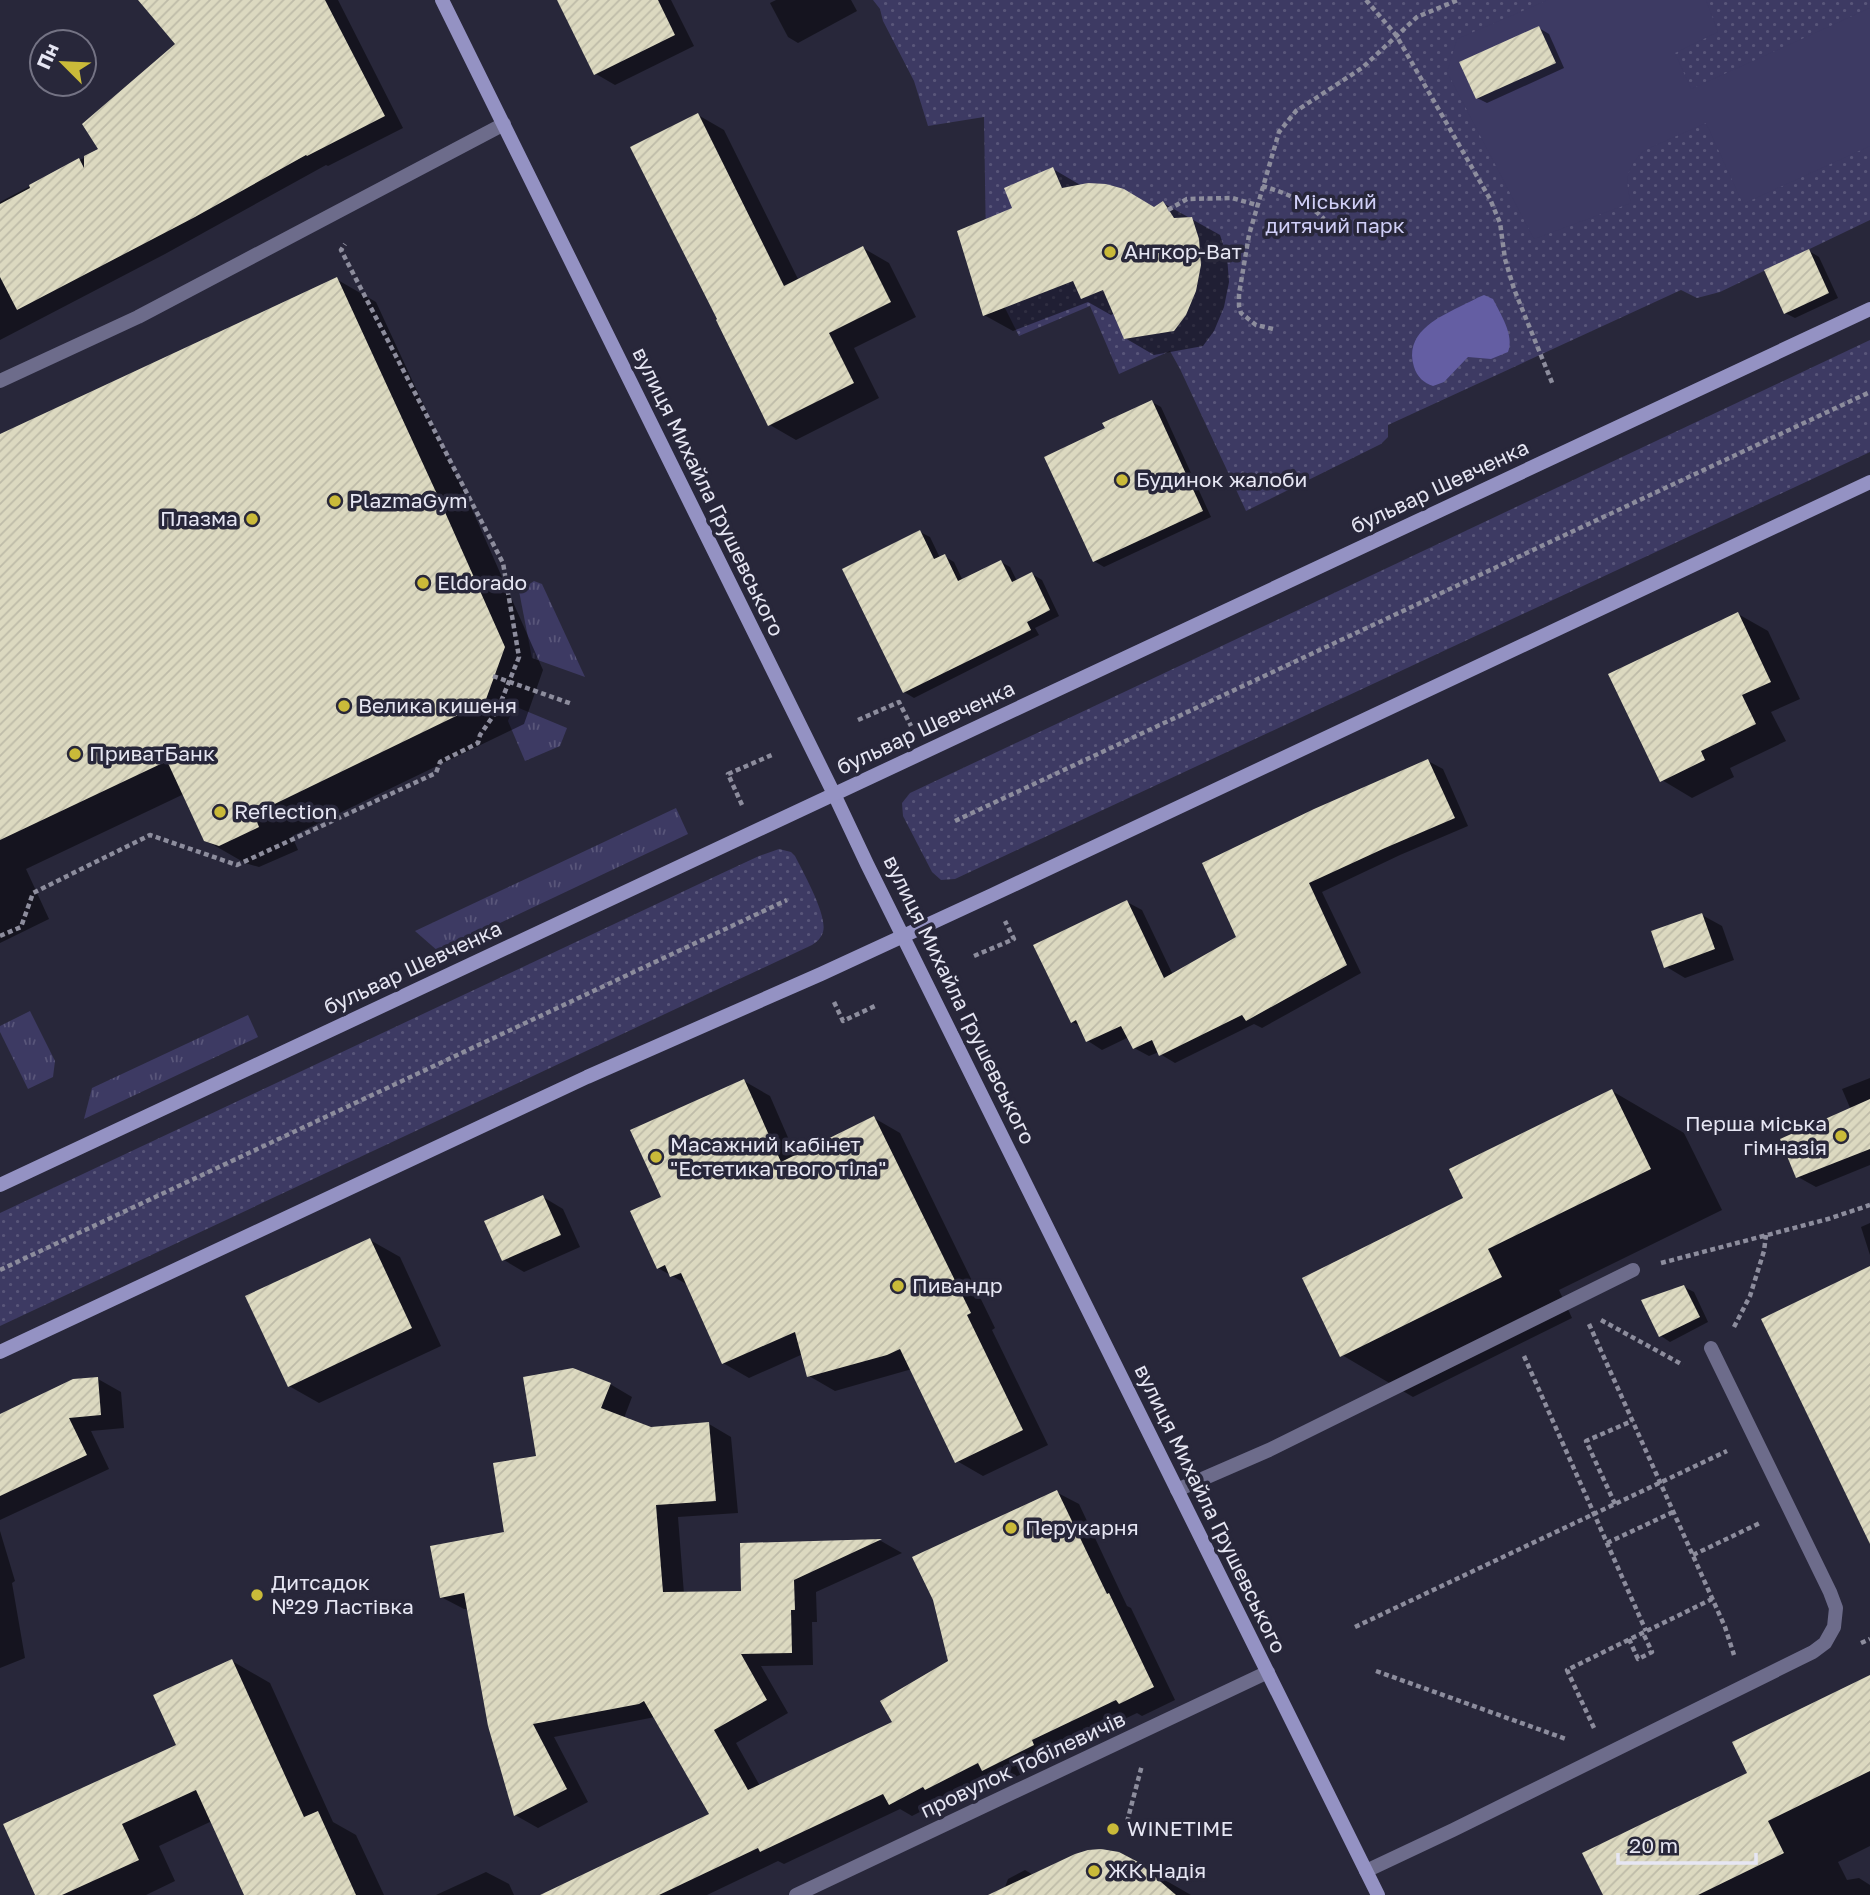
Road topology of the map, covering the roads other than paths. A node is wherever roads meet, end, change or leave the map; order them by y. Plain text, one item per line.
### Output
1 (442, 0) edge
2 (504, 124) junction
3 (1870, 309) edge
4 (0, 382) edge
5 (1870, 482) edge
6 (834, 794) junction
7 (904, 936) junction
8 (0, 1185) edge
9 (1633, 1270) road end
10 (1711, 1348) road end
11 (0, 1352) edge
12 (1177, 1490) junction
13 (1268, 1672) junction
14 (1366, 1871) junction
15 (796, 1895) edge
16 (1377, 1895) edge

1 - 2 main road, вулиця Михайла Грушевського
2 - 4 street
2 - 6 main road, вулиця Михайла Грушевського
3 - 6 main road, бульвар Шевченка
5 - 7 main road
6 - 7 main road, вулиця Михайла Грушевського
6 - 8 main road, бульвар Шевченка
7 - 11 main road
7 - 12 main road, вулиця Михайла Грушевського
9 - 12 street
10 - 14 street
12 - 13 main road, вулиця Михайла Грушевського
13 - 14 main road, вулиця Михайла Грушевського
13 - 15 street, провулок Тобілевичів
14 - 16 main road, вулиця Михайла Грушевського

